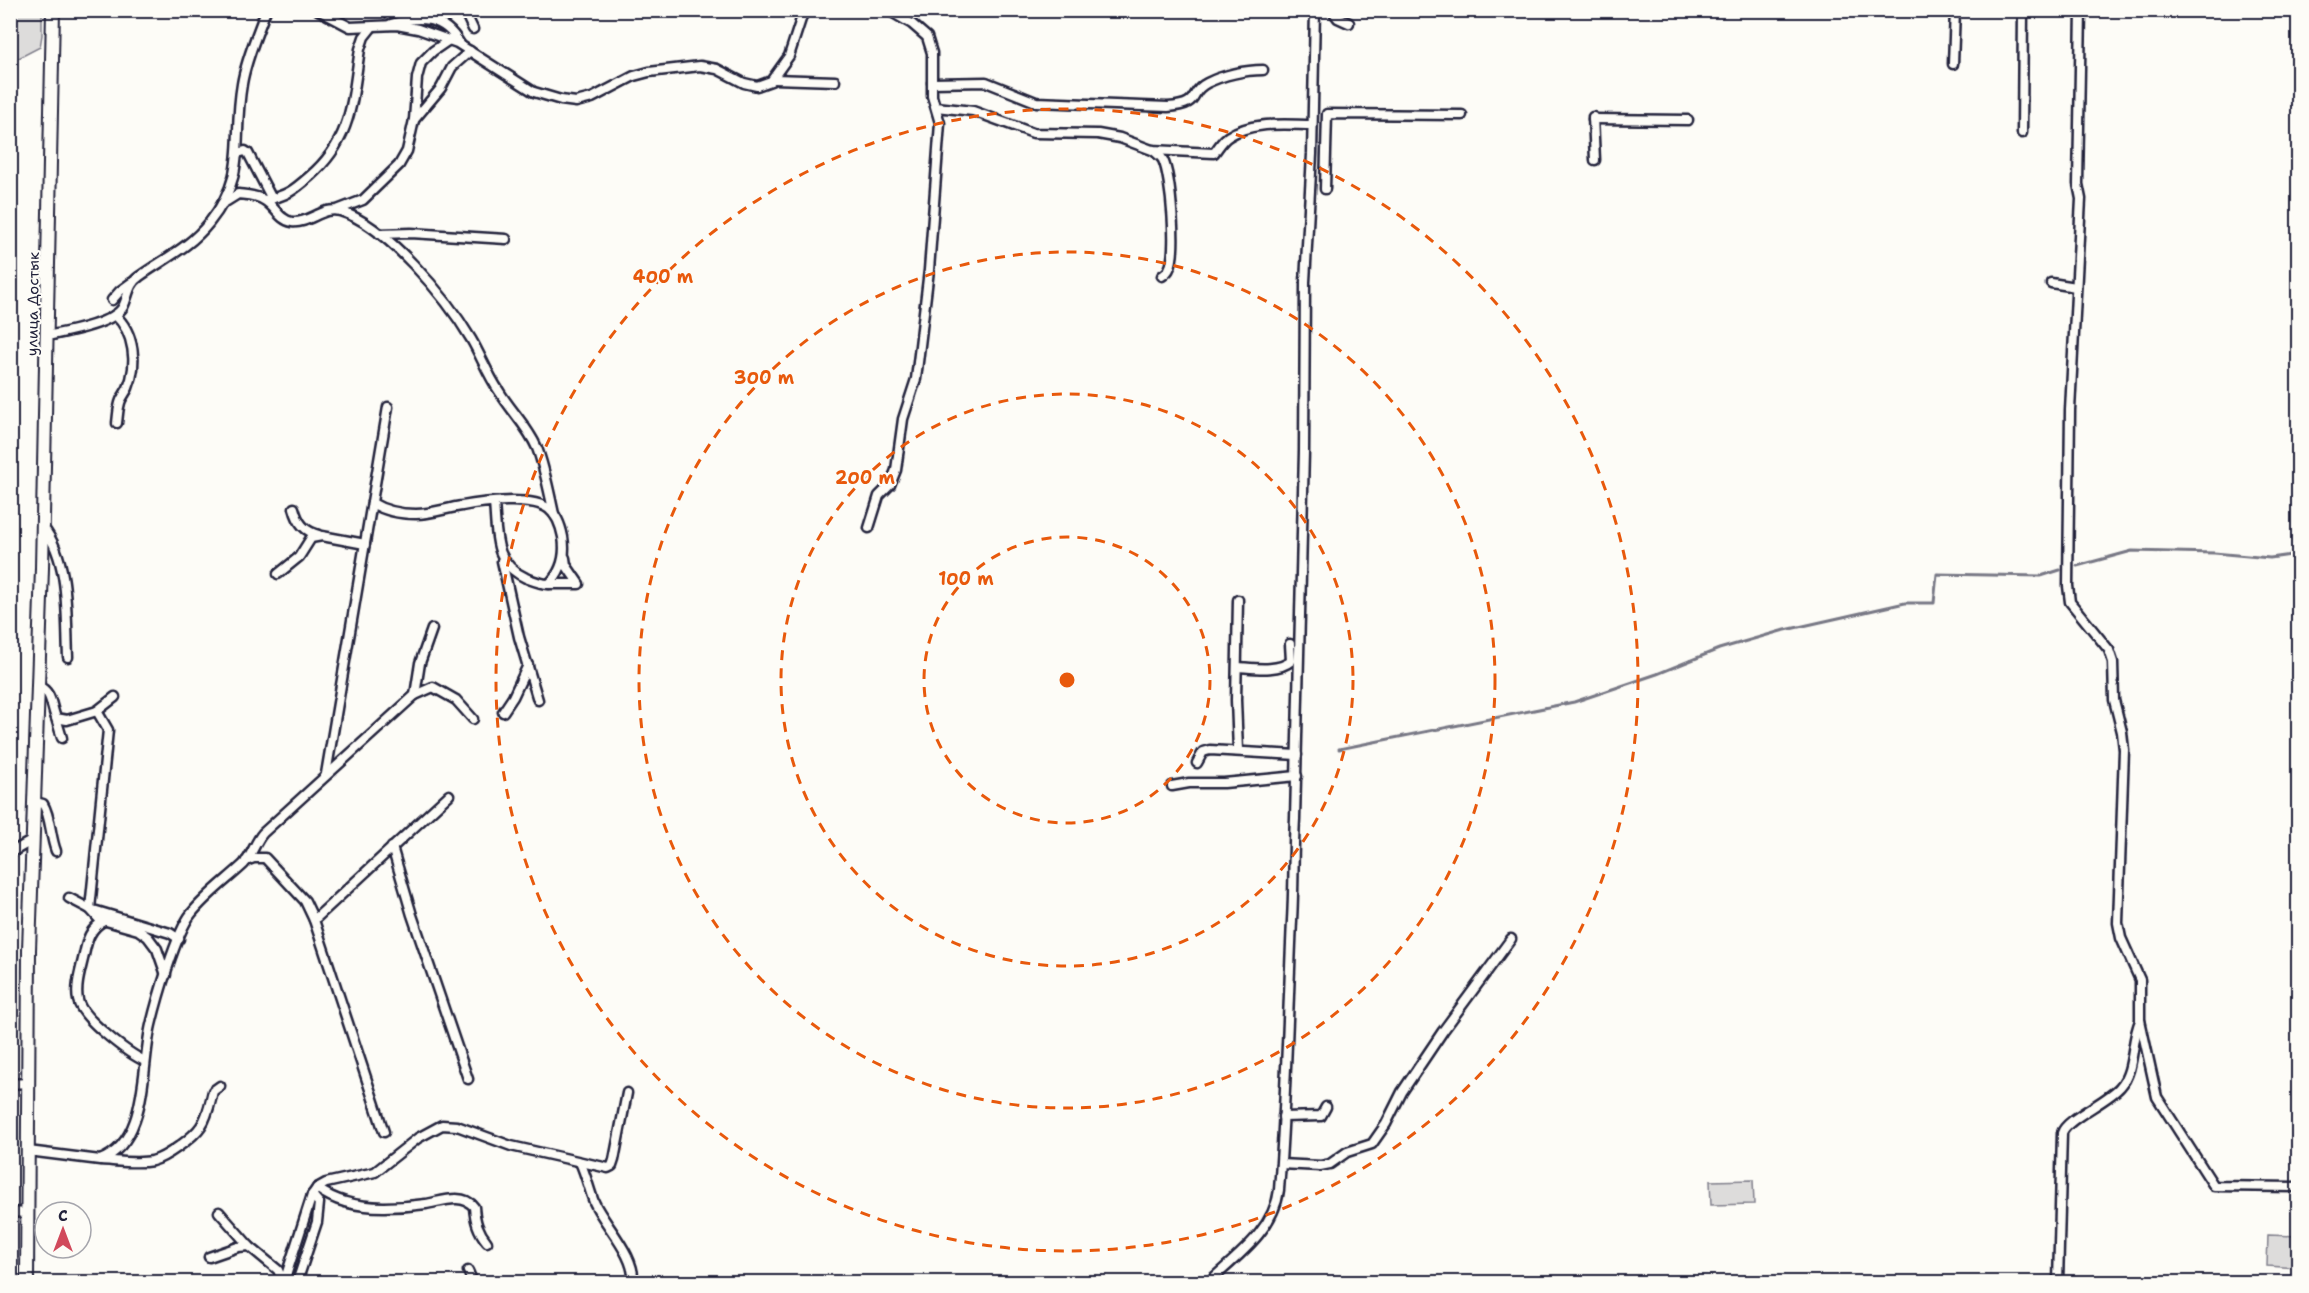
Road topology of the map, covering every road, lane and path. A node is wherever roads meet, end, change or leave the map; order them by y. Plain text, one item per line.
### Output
1 (54, 10) edge
2 (267, 10) edge
3 (318, 10) edge
4 (464, 10) edge
5 (804, 10) edge
6 (888, 10) edge
7 (1315, 10) edge
8 (1332, 10) edge
9 (1955, 10) edge
10 (2023, 10) edge
11 (2081, 10) edge
12 (1349, 23) dead end
13 (382, 26) junction
14 (372, 27) junction
15 (473, 29) dead end
16 (449, 40) junction
17 (461, 46) junction
18 (470, 51) junction
19 (1953, 64) dead end
20 (1263, 70) dead end
21 (774, 79) junction
22 (835, 81) dead end
23 (932, 83) junction
24 (936, 107) junction
25 (1462, 115) dead end
26 (414, 120) junction
27 (1688, 120) dead end
28 (1312, 125) junction
29 (2022, 133) dead end
30 (1152, 150) junction
31 (237, 153) junction
32 (1595, 160) dead end
33 (1325, 189) dead end
34 (269, 200) junction
35 (222, 204) junction
36 (337, 210) junction
37 (379, 234) junction
38 (506, 239) dead end
39 (1162, 276) dead end
40 (132, 282) junction
41 (2051, 284) dead end
42 (2076, 286) junction
43 (112, 300) dead end
44 (115, 315) junction
45 (47, 336) junction
46 (388, 407) dead end
47 (117, 423) dead end
48 (372, 503) junction
49 (494, 503) junction
50 (294, 508) dead end
51 (554, 514) junction
52 (300, 525) junction
53 (43, 527) junction
54 (869, 528) dead end
55 (322, 536) junction
56 (311, 538) junction
57 (365, 544) junction
58 (564, 556) junction
59 (501, 558) junction
60 (278, 574) dead end
61 (549, 584) junction
62 (1238, 600) dead end
63 (432, 629) dead end
64 (1290, 644) dead end
65 (68, 657) dead end
66 (1295, 659) junction
67 (528, 664) junction
68 (1238, 667) junction
69 (417, 679) junction
70 (38, 686) junction
71 (433, 687) junction
72 (415, 695) junction
73 (115, 697) dead end
74 (538, 700) dead end
75 (97, 711) junction
76 (503, 712) dead end
77 (56, 718) junction
78 (473, 719) dead end
79 (62, 738) dead end
80 (1238, 752) junction
81 (1297, 755) junction
82 (1197, 763) dead end
83 (326, 775) junction
84 (1296, 776) junction
85 (1172, 786) dead end
86 (449, 795) dead end
87 (35, 802) junction
88 (33, 840) junction
89 (392, 848) junction
90 (56, 851) dead end
91 (10, 853) edge
92 (246, 861) junction
93 (69, 898) dead end
94 (90, 909) junction
95 (314, 920) junction
96 (104, 921) junction
97 (179, 939) junction
98 (1511, 939) dead end
99 (166, 975) junction
100 (2140, 1020) junction
101 (146, 1061) junction
102 (468, 1079) dead end
103 (28, 1083) junction
104 (10, 1084) edge
105 (220, 1086) dead end
106 (627, 1093) dead end
107 (1326, 1107) dead end
108 (1283, 1117) junction
109 (384, 1132) dead end
110 (28, 1151) junction
111 (100, 1160) junction
112 (580, 1162) junction
113 (1281, 1164) junction
114 (2298, 1187) edge
115 (315, 1191) junction
116 (10, 1212) edge
117 (219, 1212) dead end
118 (28, 1214) junction
119 (488, 1242) dead end
120 (249, 1246) junction
121 (209, 1257) dead end
122 (468, 1271) dead end
123 (27, 1282) edge
124 (283, 1282) edge
125 (297, 1282) edge
126 (470, 1282) edge
127 (633, 1282) edge
128 (1209, 1282) edge
129 (2058, 1282) edge

1 - 45 main road, улица Достык
2 - 31 street
3 - 14 street
4 - 15 street
5 - 21 street
6 - 23 street
7 - 28 street
8 - 12 street
9 - 19 street
10 - 29 street
11 - 42 street
13 - 14 street
13 - 16 street
13 - 17 street
14 - 34 street
16 - 17 street
16 - 26 street
17 - 18 street
18 - 21 street
18 - 26 street
20 - 23 street
21 - 22 street
23 - 24 street
24 - 30 street
24 - 54 street
25 - 33 street
26 - 36 street
27 - 32 street
28 - 30 street
28 - 66 street
30 - 39 street
31 - 34 street
31 - 35 street
34 - 35 street
34 - 36 street
35 - 40 street
36 - 37 street
37 - 38 street
37 - 51 street
40 - 43 street
40 - 44 street
41 - 42 street
42 - 100 street
44 - 45 street
44 - 47 street
45 - 53 main road, улица Достык
46 - 48 street
48 - 49 street
48 - 57 street
49 - 51 street
49 - 59 street
50 - 52 street
51 - 58 street
52 - 55 street
52 - 56 street
53 - 65 street
53 - 70 main road, улица Достык
55 - 56 street
55 - 57 street
56 - 60 street
57 - 83 street
58 - 61 street
58 - 61 street
59 - 61 street
59 - 67 street
62 - 68 street
63 - 69 street
64 - 66 street
66 - 68 street
66 - 81 street
67 - 74 street
67 - 76 street
68 - 80 street
69 - 71 street
69 - 72 street
70 - 77 street
70 - 87 main road, улица Достык
71 - 72 street
71 - 78 street
72 - 83 street
73 - 75 street
75 - 77 street
75 - 94 street
77 - 79 street
80 - 81 street
80 - 82 street
81 - 84 street
83 - 92 street
84 - 85 street
84 - 108 street
86 - 89 street
87 - 88 main road, улица Достык
87 - 90 street
88 - 91 street
88 - 103 main road, улица Достык
89 - 95 street
89 - 102 street
92 - 95 street
92 - 97 street
93 - 94 street
94 - 96 street
94 - 97 street
95 - 109 street
96 - 99 street
96 - 101 street
97 - 99 street
98 - 113 street
99 - 101 street
100 - 114 street
100 - 129 street
101 - 111 street
103 - 104 street
103 - 110 main road, улица Достык
105 - 111 street
106 - 112 street
107 - 108 street
108 - 113 street
110 - 111 street
110 - 118 main road, улица Достык
112 - 115 street
112 - 127 street
113 - 128 street
115 - 119 street
115 - 124 street
115 - 125 street
116 - 118 street
117 - 120 street
118 - 123 main road, улица Достык
120 - 121 street
120 - 124 street
122 - 126 street

